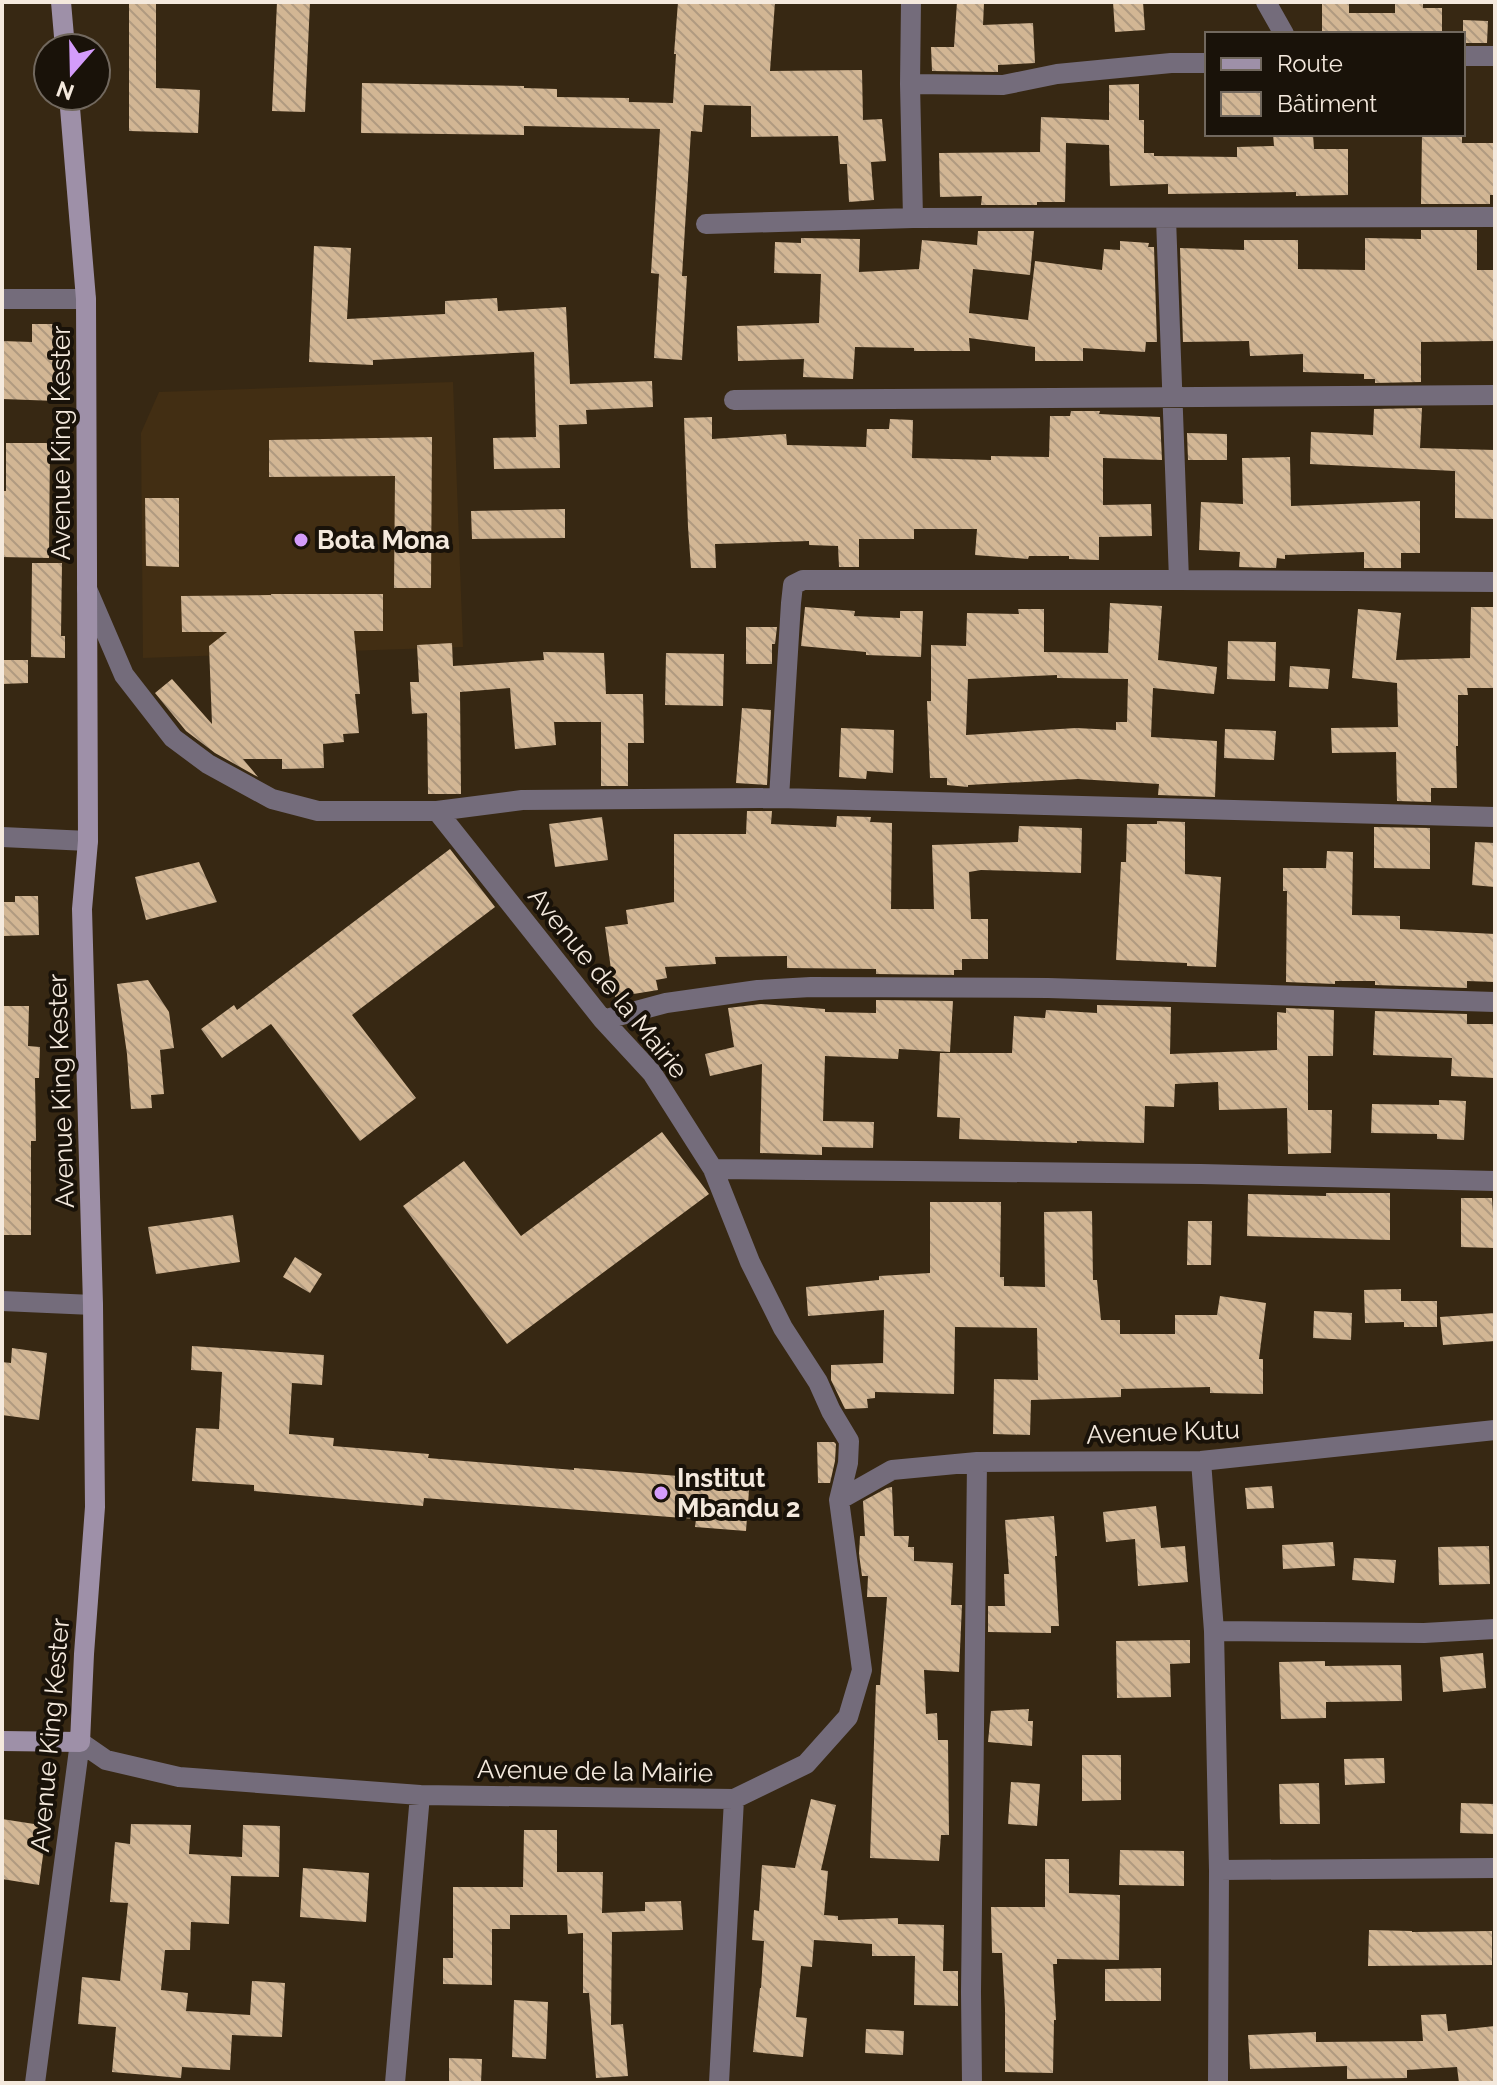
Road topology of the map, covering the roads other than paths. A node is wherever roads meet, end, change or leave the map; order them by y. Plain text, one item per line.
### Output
1 (61, 2) edge
2 (911, 2) edge
3 (1266, 2) edge
4 (1279, 2) edge
5 (1281, 29) edge
6 (64, 32) edge
7 (1465, 56) edge
8 (1495, 56) edge
9 (1205, 63) edge
10 (910, 84) junction
11 (70, 112) edge
12 (1495, 217) edge
13 (913, 218) junction
14 (1166, 218) junction
15 (706, 224) dead end
16 (2, 299) edge
17 (86, 299) junction
18 (1495, 395) edge
19 (1172, 396) junction
20 (734, 400) dead end
21 (1179, 580) junction
22 (1495, 582) edge
23 (87, 589) junction
24 (779, 798) junction
25 (437, 811) junction
26 (1495, 817) edge
27 (2, 837) edge
28 (88, 841) junction
29 (1495, 1002) edge
30 (603, 1020) junction
31 (713, 1169) junction
32 (1495, 1181) edge
33 (2, 1301) edge
34 (93, 1305) junction
35 (1495, 1430) edge
36 (1201, 1461) junction
37 (977, 1462) junction
38 (839, 1500) junction
39 (1495, 1629) edge
40 (1214, 1631) junction
41 (2, 1741) edge
42 (80, 1742) junction
43 (420, 1795) junction
44 (734, 1799) junction
45 (1495, 1868) edge
46 (1219, 1870) junction
47 (35, 2083) edge
48 (395, 2083) edge
49 (719, 2083) edge
50 (972, 2083) edge
51 (1218, 2083) edge

1 - 6 street
2 - 10 street
3 - 5 street
4 - 5 street
7 - 8 street
9 - 10 street
10 - 13 street
11 - 17 street, Avenue King Kester
12 - 14 street
13 - 14 street
13 - 15 street
14 - 19 street
16 - 17 street
17 - 23 street, Avenue King Kester
18 - 19 street
19 - 20 street
19 - 21 street
21 - 22 street
21 - 24 street
23 - 25 street
23 - 28 street, Avenue King Kester
24 - 25 street
24 - 26 street
25 - 30 street, Avenue de la Mairie
27 - 28 street
28 - 34 street, Avenue King Kester
29 - 30 street
30 - 31 street, Avenue de la Mairie
31 - 32 street
31 - 38 street, Avenue de la Mairie
33 - 34 street
34 - 42 street, Avenue King Kester
35 - 36 street, Avenue Kutu
36 - 37 street, Avenue Kutu
36 - 40 street
37 - 38 street, Avenue Kutu
37 - 50 street
38 - 44 street, Avenue de la Mairie
39 - 40 street
40 - 46 street
41 - 42 street, Avenue de la Mairie
42 - 43 street, Avenue de la Mairie
42 - 47 street, Avenue King Kester
43 - 44 street, Avenue de la Mairie
43 - 48 street
44 - 49 street
45 - 46 street
46 - 51 street

